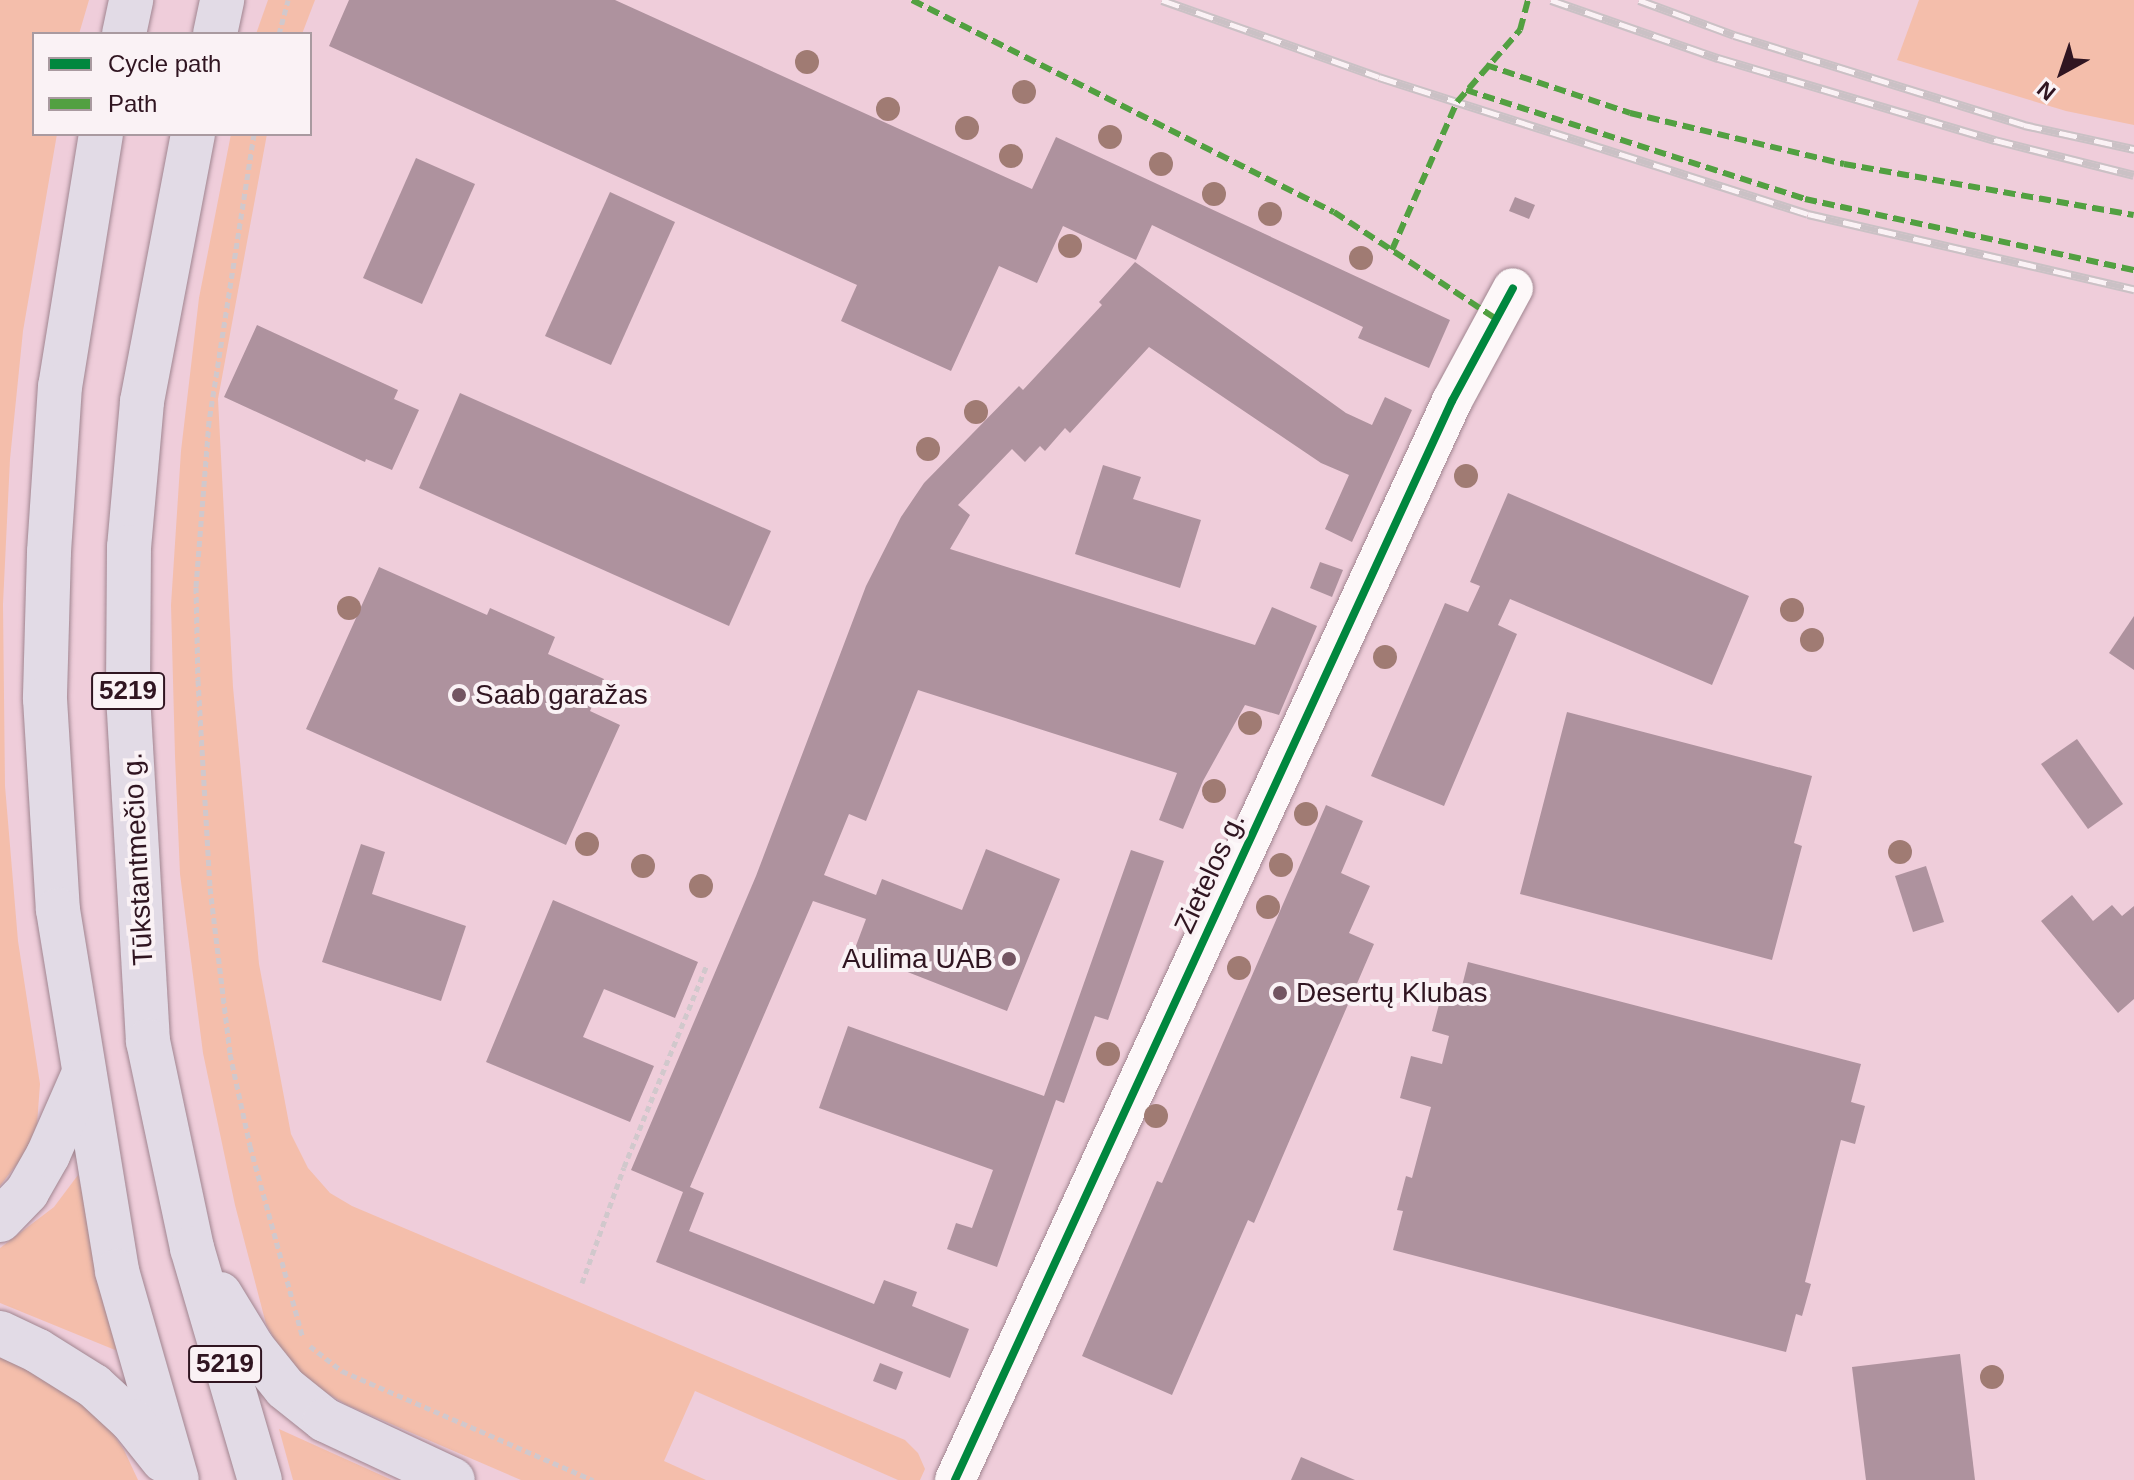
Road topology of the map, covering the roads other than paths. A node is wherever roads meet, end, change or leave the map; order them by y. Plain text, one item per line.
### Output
1 (131, 0) edge
2 (222, 0) edge
3 (124, 32) edge
4 (215, 32) edge
5 (101, 136) edge
6 (193, 136) edge
7 (1513, 288) dead end
8 (84, 1073) junction
9 (0, 1220) edge
10 (192, 1248) junction
11 (0, 1333) edge
12 (176, 1477) edge
13 (260, 1480) edge
14 (453, 1480) edge
15 (955, 1480) edge

1 - 3 highway
2 - 4 highway
5 - 8 highway, 5219
6 - 10 highway, Tūkstantmečio g. / 5219
7 - 15 street, Zietelos g.
8 - 9 highway
8 - 12 highway, 5219
10 - 13 highway, Tūkstantmečio g. / 5219
10 - 14 highway
11 - 12 highway

